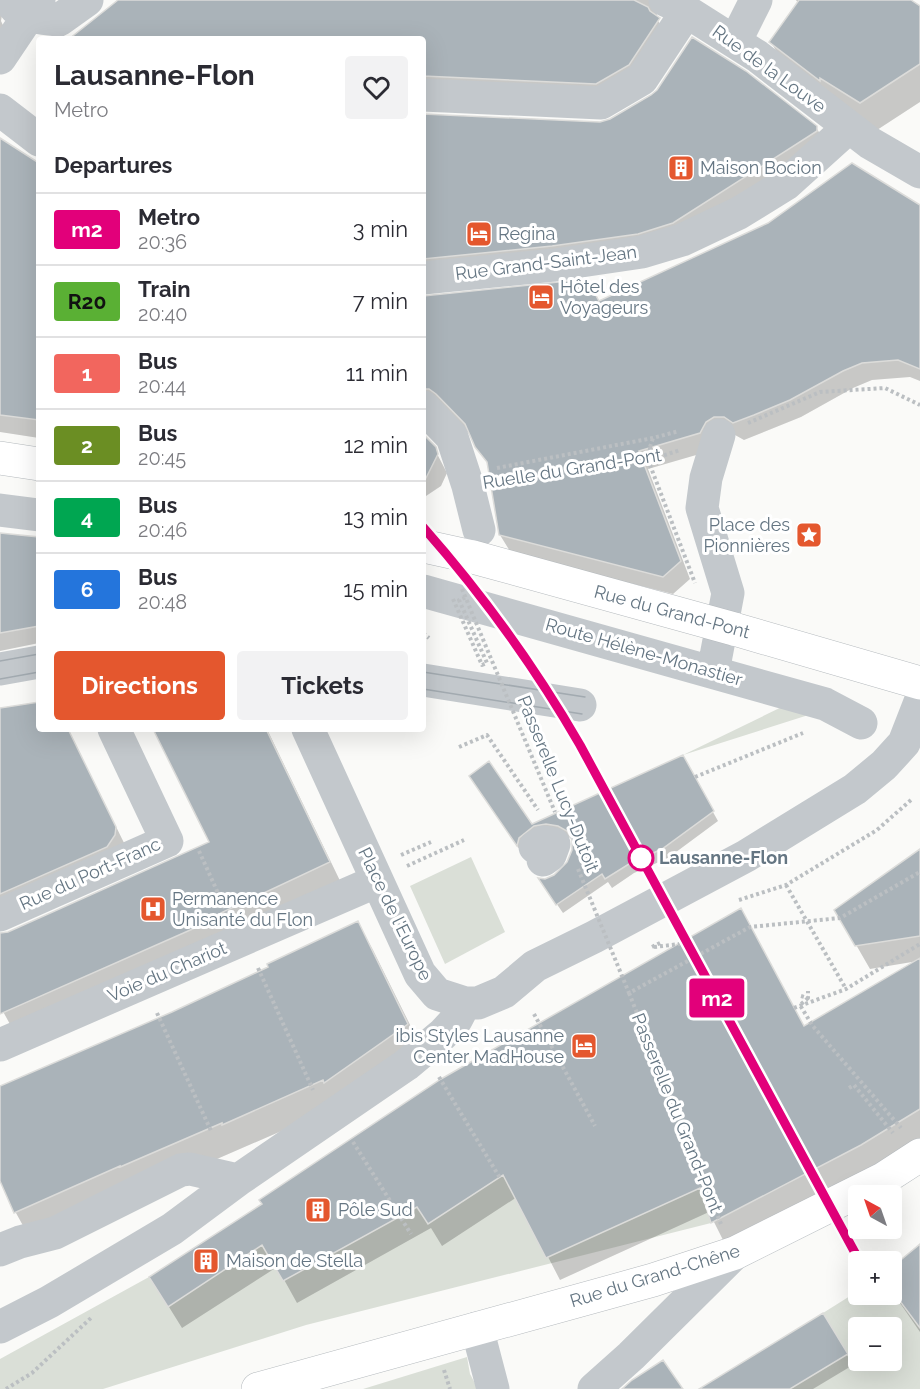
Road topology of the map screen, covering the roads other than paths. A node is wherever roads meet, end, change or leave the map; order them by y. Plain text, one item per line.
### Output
1 (87, 0) edge
2 (756, 0) edge
3 (26, 6) edge
4 (676, 6) edge
5 (735, 42) junction
6 (0, 58) edge
7 (426, 95) edge
8 (0, 110) edge
9 (859, 136) junction
10 (36, 138) edge
11 (918, 168) edge
12 (426, 278) edge
13 (426, 410) edge
14 (719, 435) road end
15 (0, 458) edge
16 (36, 464) edge
17 (0, 510) edge
18 (36, 515) edge
19 (426, 549) edge
20 (459, 577) edge
21 (36, 663) edge
22 (0, 669) edge
23 (713, 672) junction
24 (426, 680) edge
25 (920, 683) edge
26 (920, 702) edge
27 (580, 705) dead end
28 (861, 723) dead end
29 (115, 732) edge
30 (309, 732) edge
31 (368, 885) dead end
32 (0, 915) edge
33 (465, 1003) junction
34 (0, 1046) edge
35 (911, 1142) edge
36 (238, 1180) junction
37 (729, 1242) junction
38 (0, 1250) edge
39 (0, 1327) edge
40 (477, 1328) junction
41 (258, 1389) edge
42 (493, 1389) edge
43 (594, 1389) edge

1 - 3 street
2 - 5 street
3 - 6 street
4 - 5 street, Rue de la Louve
4 - 7 street
5 - 9 street, Rue de la Louve
8 - 10 street
9 - 11 street, Rue de la Louve
9 - 12 street, Rue Grand-Saint-Jean
13 - 20 street
14 - 23 street
15 - 16 main road
17 - 18 street
19 - 20 main road, Rue du Grand-Pont
20 - 23 street, Route Hélène-Monastier
20 - 25 main road, Rue du Grand-Pont, bridge
21 - 22 street
23 - 28 street, Route Hélène-Monastier
24 - 27 street
26 - 33 street
29 - 32 street, Rue du Port-Franc
30 - 33 street, Place de l'Europe
31 - 34 street, Voie du Chariot
33 - 36 street
35 - 37 main road, Rue du Grand-Chêne
36 - 38 street
36 - 39 street
37 - 40 main road, Rue du Grand-Chêne
37 - 43 street
40 - 41 main road, Rue du Grand-Chêne
40 - 42 street

